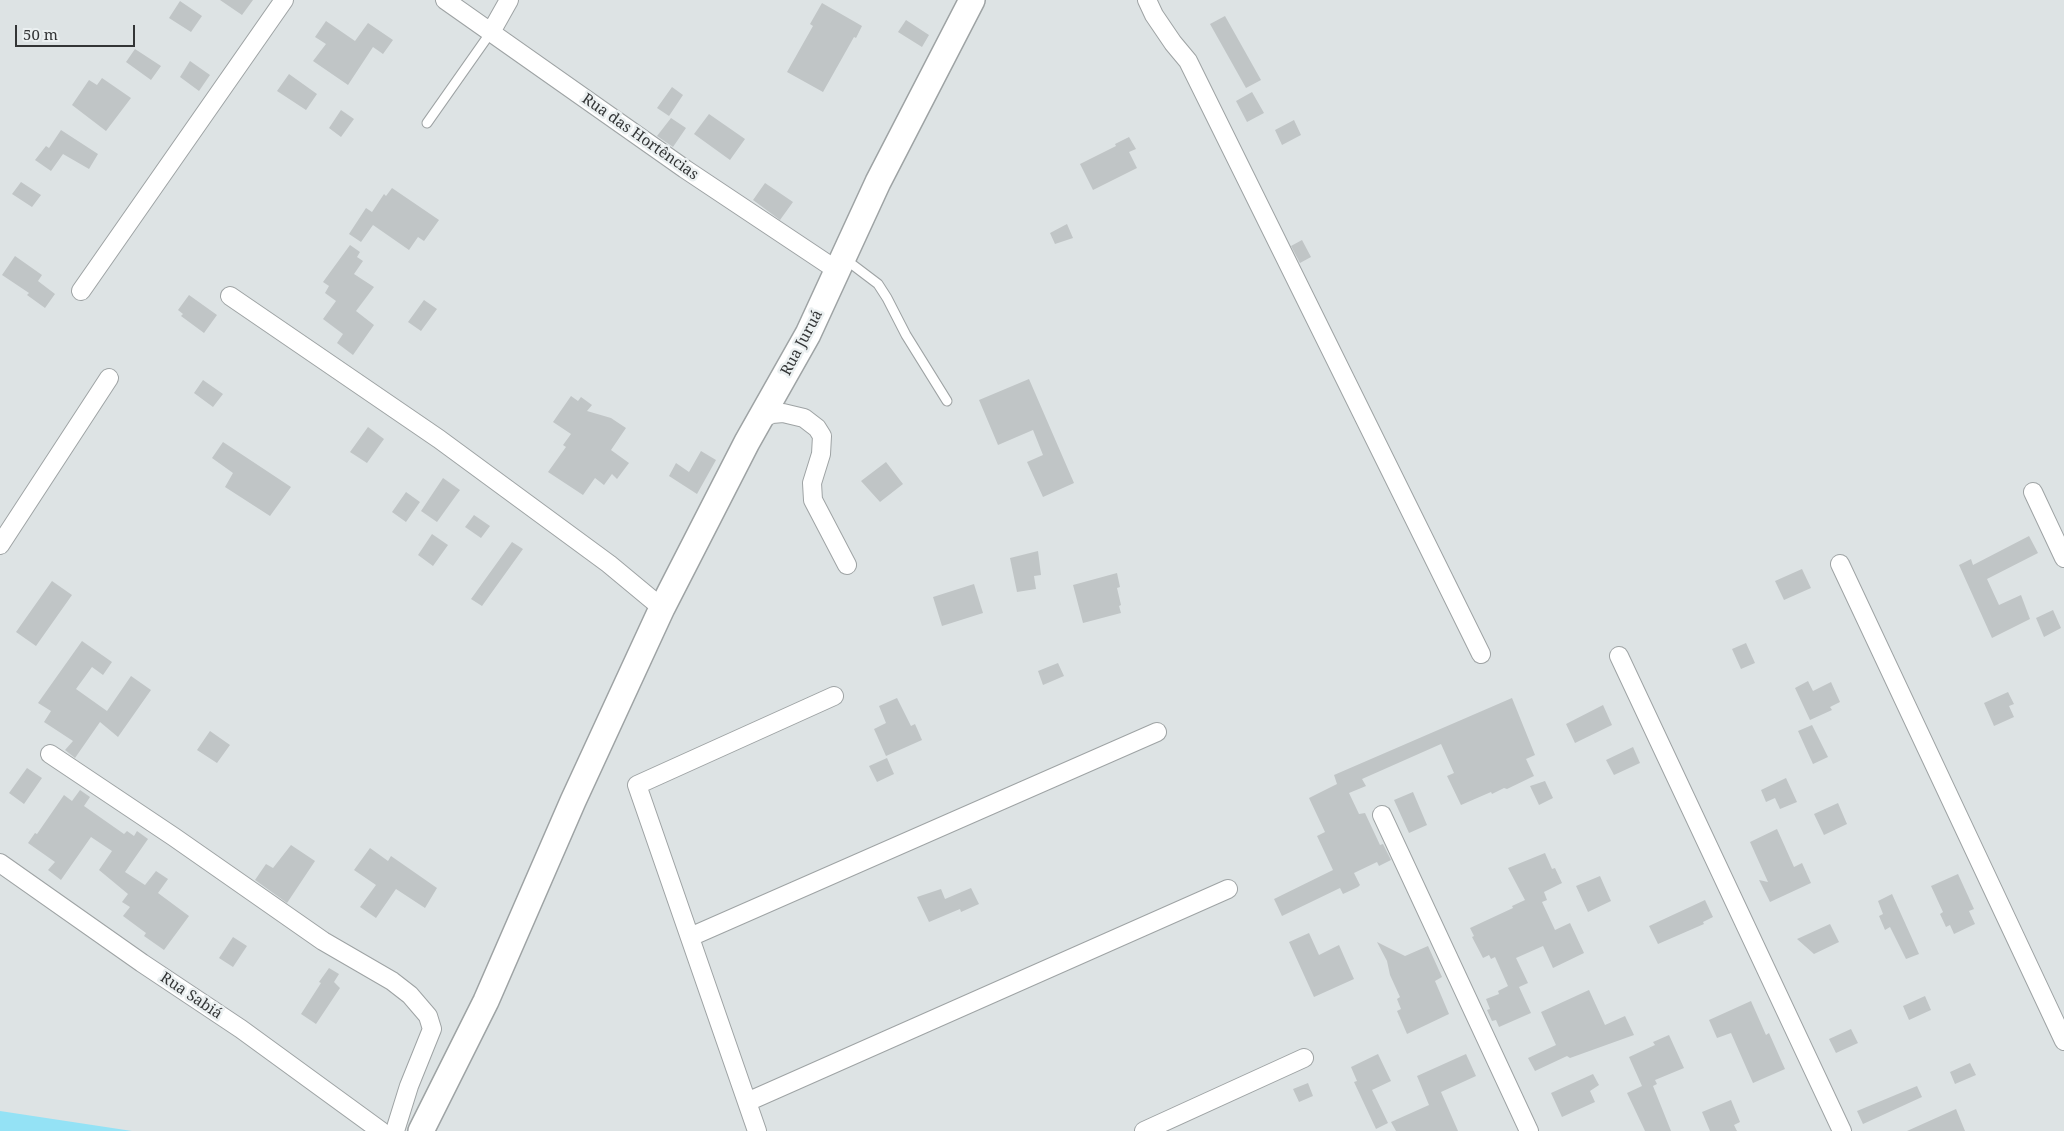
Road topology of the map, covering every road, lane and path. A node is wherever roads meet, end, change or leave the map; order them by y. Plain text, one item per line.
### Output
1 (284, 0) edge
2 (445, 0) edge
3 (510, 0) edge
4 (972, 0) edge
5 (1147, 0) edge
6 (490, 32) junction
7 (427, 123) dead end
8 (841, 264) junction
9 (81, 291) dead end
10 (230, 296) dead end
11 (109, 378) dead end
12 (947, 401) dead end
13 (761, 419) junction
14 (2033, 492) dead end
15 (0, 545) edge
16 (2064, 558) edge
17 (1840, 564) dead end
18 (847, 565) dead end
19 (662, 608) junction
20 (1481, 654) dead end
21 (1619, 656) dead end
22 (834, 696) dead end
23 (1157, 732) dead end
24 (50, 754) dead end
25 (1382, 815) dead end
26 (0, 863) edge
27 (1228, 889) dead end
28 (690, 937) junction
29 (2064, 1041) edge
30 (1304, 1058) dead end
31 (747, 1102) junction
32 (381, 1131) edge
33 (395, 1131) edge
34 (421, 1131) edge
35 (757, 1131) edge
36 (1144, 1131) edge
37 (1528, 1131) edge
38 (1842, 1131) edge

1 - 9 street
2 - 6 street, Rua das Hortências
3 - 6 street
4 - 8 street, Rua Juruá
5 - 20 street
6 - 7 lane
6 - 8 street, Rua das Hortências
8 - 12 lane
8 - 13 street, Rua Juruá
10 - 19 street
11 - 15 street
13 - 18 street
13 - 19 street, Rua Juruá
14 - 16 street
17 - 29 street
19 - 34 street, Rua Juruá
21 - 38 street
22 - 28 street
23 - 28 street
24 - 33 street
25 - 37 street
26 - 32 street, Rua Sabiá
27 - 31 street
28 - 31 street
30 - 36 street
31 - 35 street

